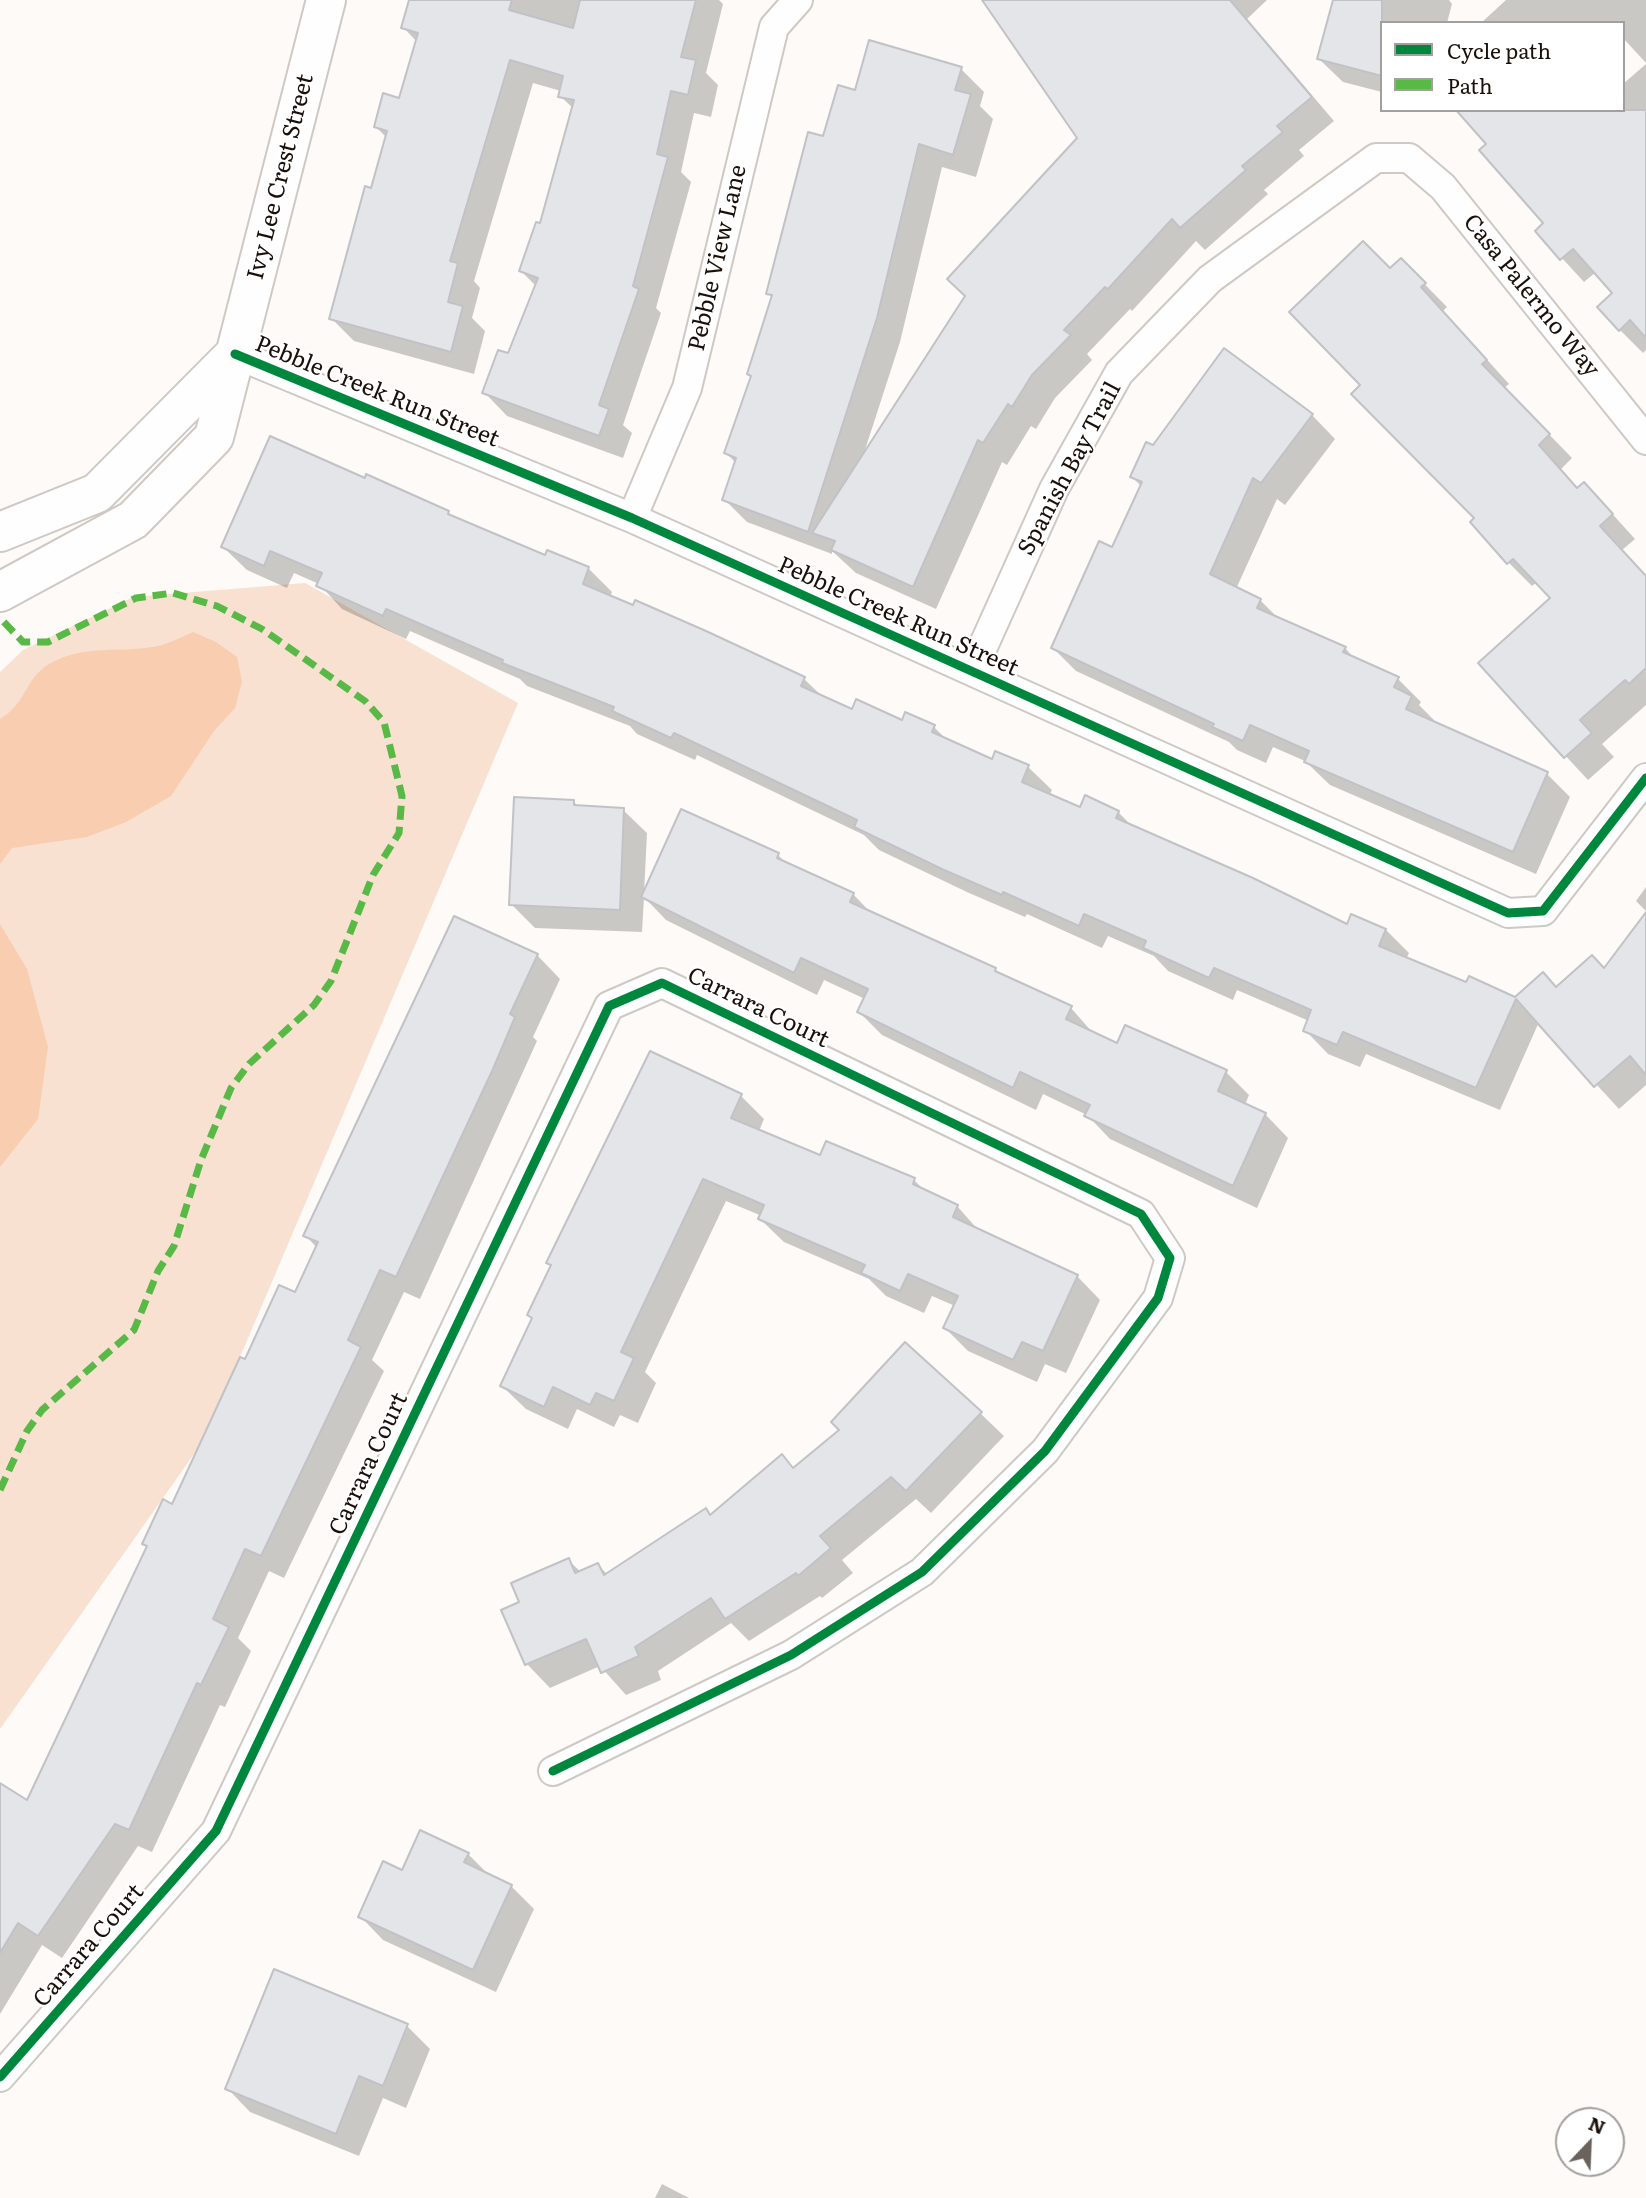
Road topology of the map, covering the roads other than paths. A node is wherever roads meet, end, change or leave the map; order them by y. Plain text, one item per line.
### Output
1 (326, 0) edge
2 (798, 0) edge
3 (1409, 158) joint
4 (235, 354) junction
5 (1646, 440) edge
6 (632, 518) junction
7 (0, 531) edge
8 (0, 592) edge
9 (972, 671) junction
10 (1646, 778) edge
11 (553, 1771) dead end
12 (0, 2077) edge

1 - 4 street, Ivy Lee Crest Street
2 - 6 street, Pebble View Lane
3 - 5 street, Casa Palermo Way
3 - 9 street, Spanish Bay Trail
4 - 6 street, Pebble Creek Run Street
4 - 7 street
4 - 8 street, Ivy Lee Crest Street
6 - 9 street, Pebble Creek Run Street
9 - 10 street, Pebble Creek Run Street
11 - 12 street, Carrara Court

